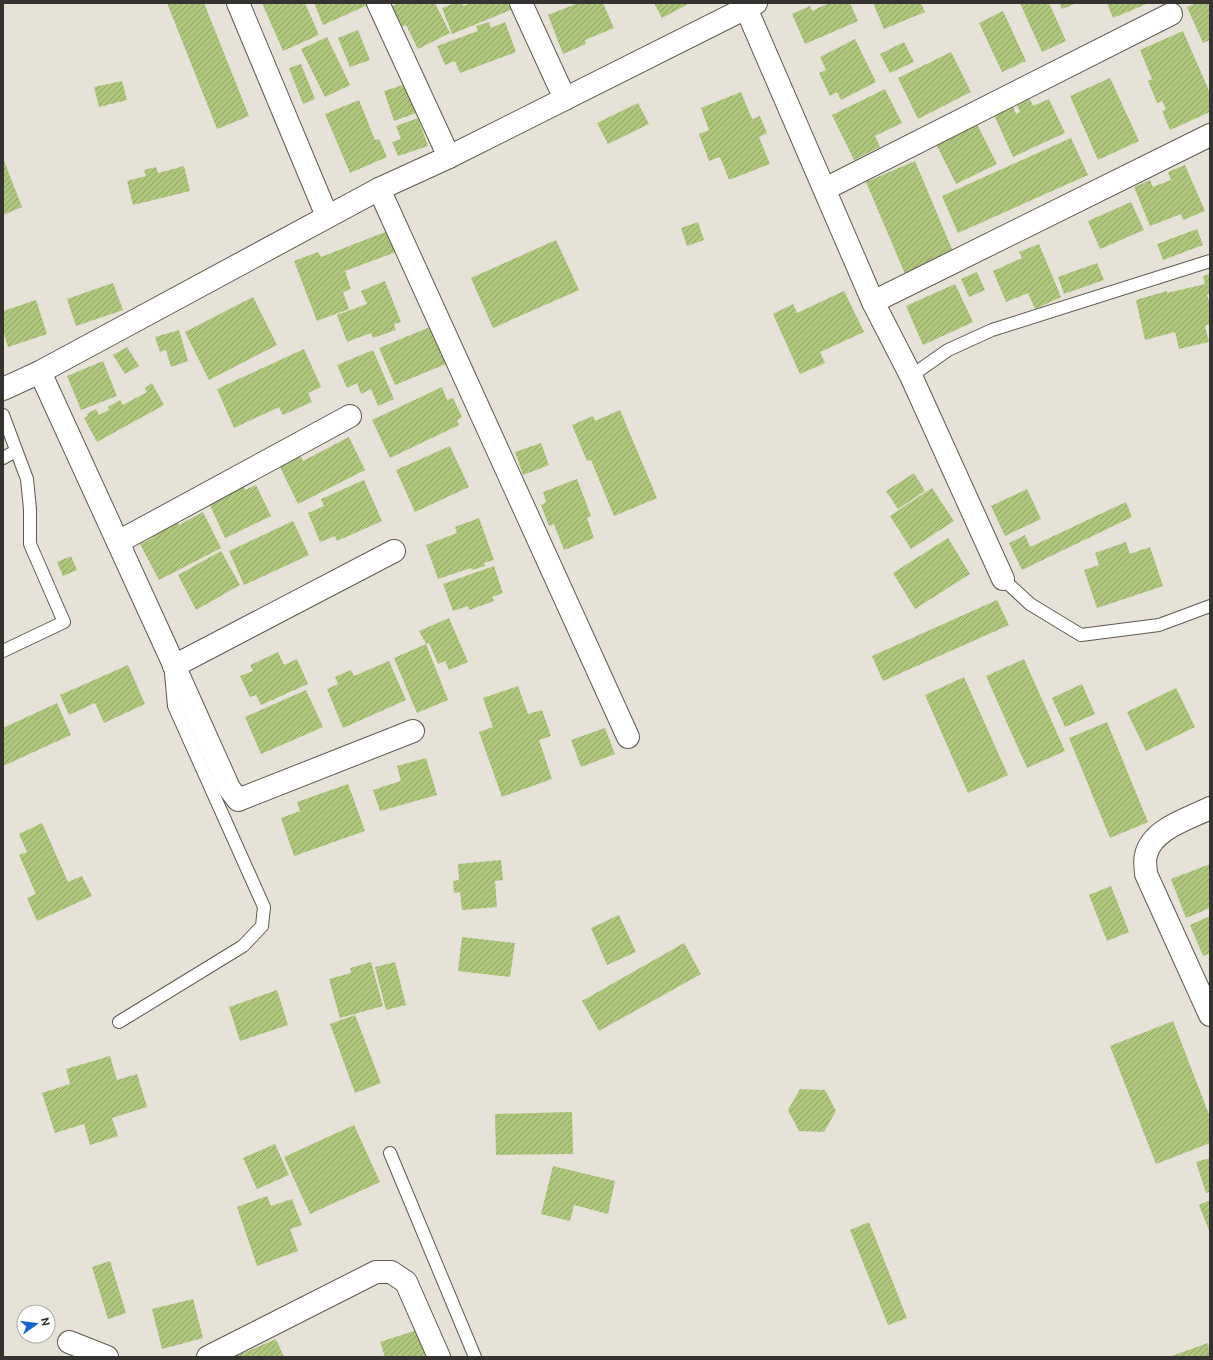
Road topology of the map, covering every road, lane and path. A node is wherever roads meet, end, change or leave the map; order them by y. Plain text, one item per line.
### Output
1 (238, 3) edge
2 (378, 3) edge
3 (521, 3) edge
4 (751, 6) edge
5 (1171, 14) dead end
6 (565, 99) junction
7 (1210, 135) edge
8 (449, 157) junction
9 (379, 189) junction
10 (825, 189) junction
11 (328, 216) junction
12 (1210, 261) edge
13 (873, 302) junction
14 (40, 372) junction
15 (911, 376) junction
16 (3, 389) edge
17 (3, 415) edge
18 (350, 416) dead end
19 (16, 451) junction
20 (3, 458) edge
21 (118, 542) junction
22 (394, 551) dead end
23 (1003, 579) joint
24 (1210, 606) edge
25 (3, 651) edge
26 (172, 660) junction
27 (413, 731) dead end
28 (628, 737) dead end
29 (1210, 808) edge
30 (1210, 1015) edge
31 (119, 1022) dead end
32 (390, 1153) dead end
33 (70, 1342) dead end
34 (107, 1357) edge
35 (208, 1357) edge
36 (439, 1357) edge
37 (475, 1357) edge

1 - 11 street
2 - 8 street
3 - 6 street
4 - 6 street
4 - 10 street
5 - 10 street
6 - 8 street
7 - 13 street
8 - 9 street
9 - 11 street
9 - 28 street
10 - 13 street
11 - 14 street
12 - 15 lane
13 - 15 street
14 - 16 street
14 - 21 street
15 - 23 street
17 - 19 lane
18 - 21 street
19 - 20 lane
19 - 25 lane
21 - 26 street
22 - 26 street
23 - 24 lane
26 - 27 street
26 - 31 lane
29 - 30 street
32 - 37 lane
33 - 34 street
35 - 36 street

